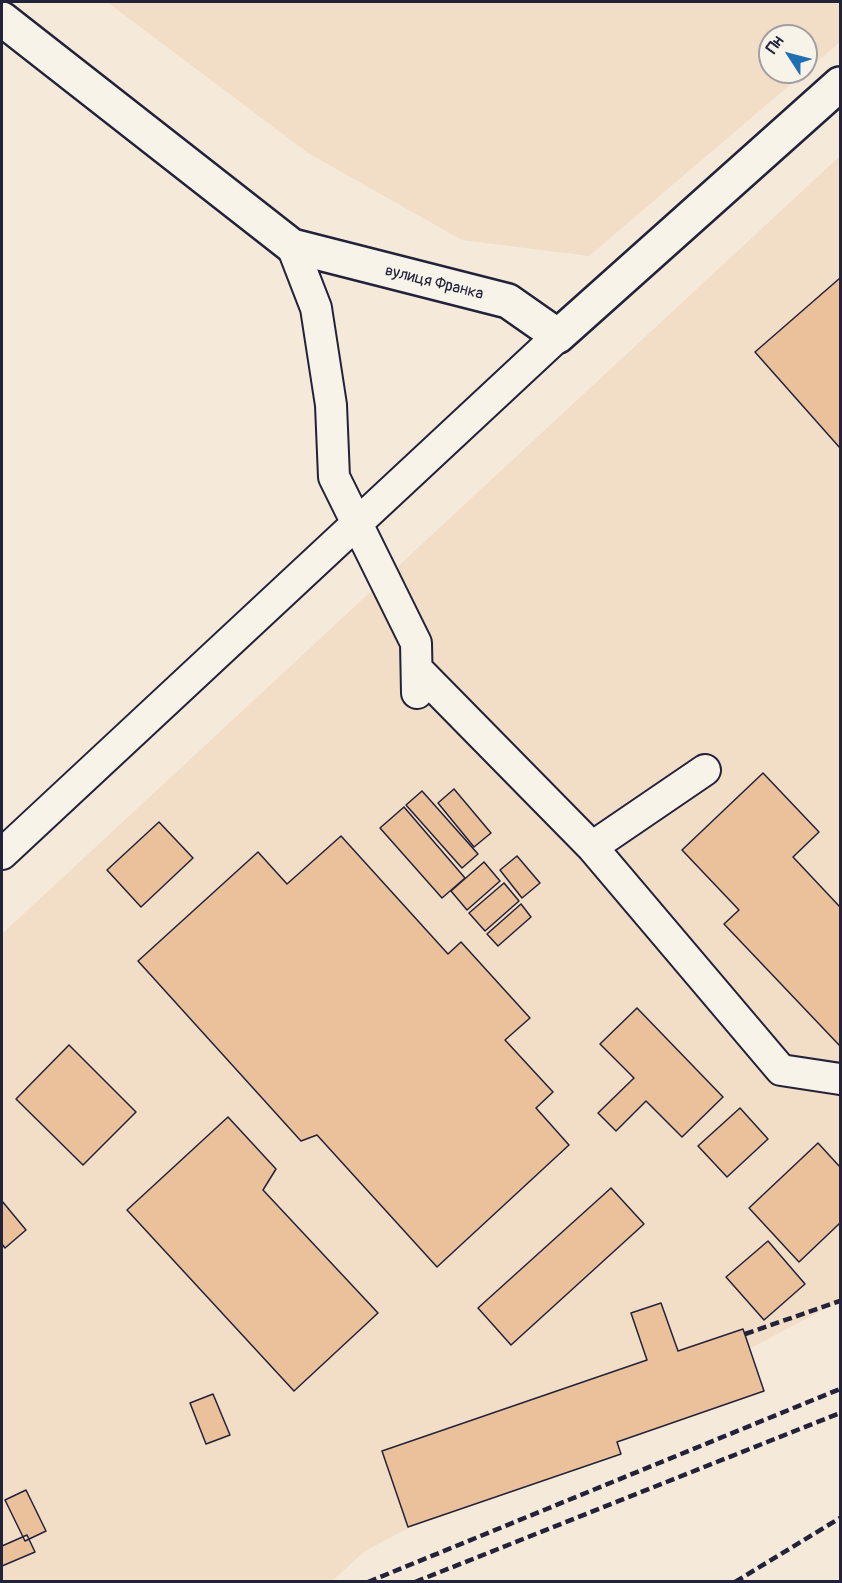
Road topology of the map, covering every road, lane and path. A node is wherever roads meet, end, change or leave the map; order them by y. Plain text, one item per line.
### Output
1 (2, 19) edge
2 (840, 84) edge
3 (292, 246) junction
4 (558, 336) junction
5 (356, 522) junction
6 (705, 770) dead end
7 (592, 847) junction
8 (2, 854) edge
9 (840, 1079) edge

1 - 3 main road, вулиця Франка
2 - 4 main road
3 - 4 main road, вулиця Франка
3 - 5 street
4 - 5 street
5 - 7 street
5 - 8 street
6 - 7 street
7 - 9 street

